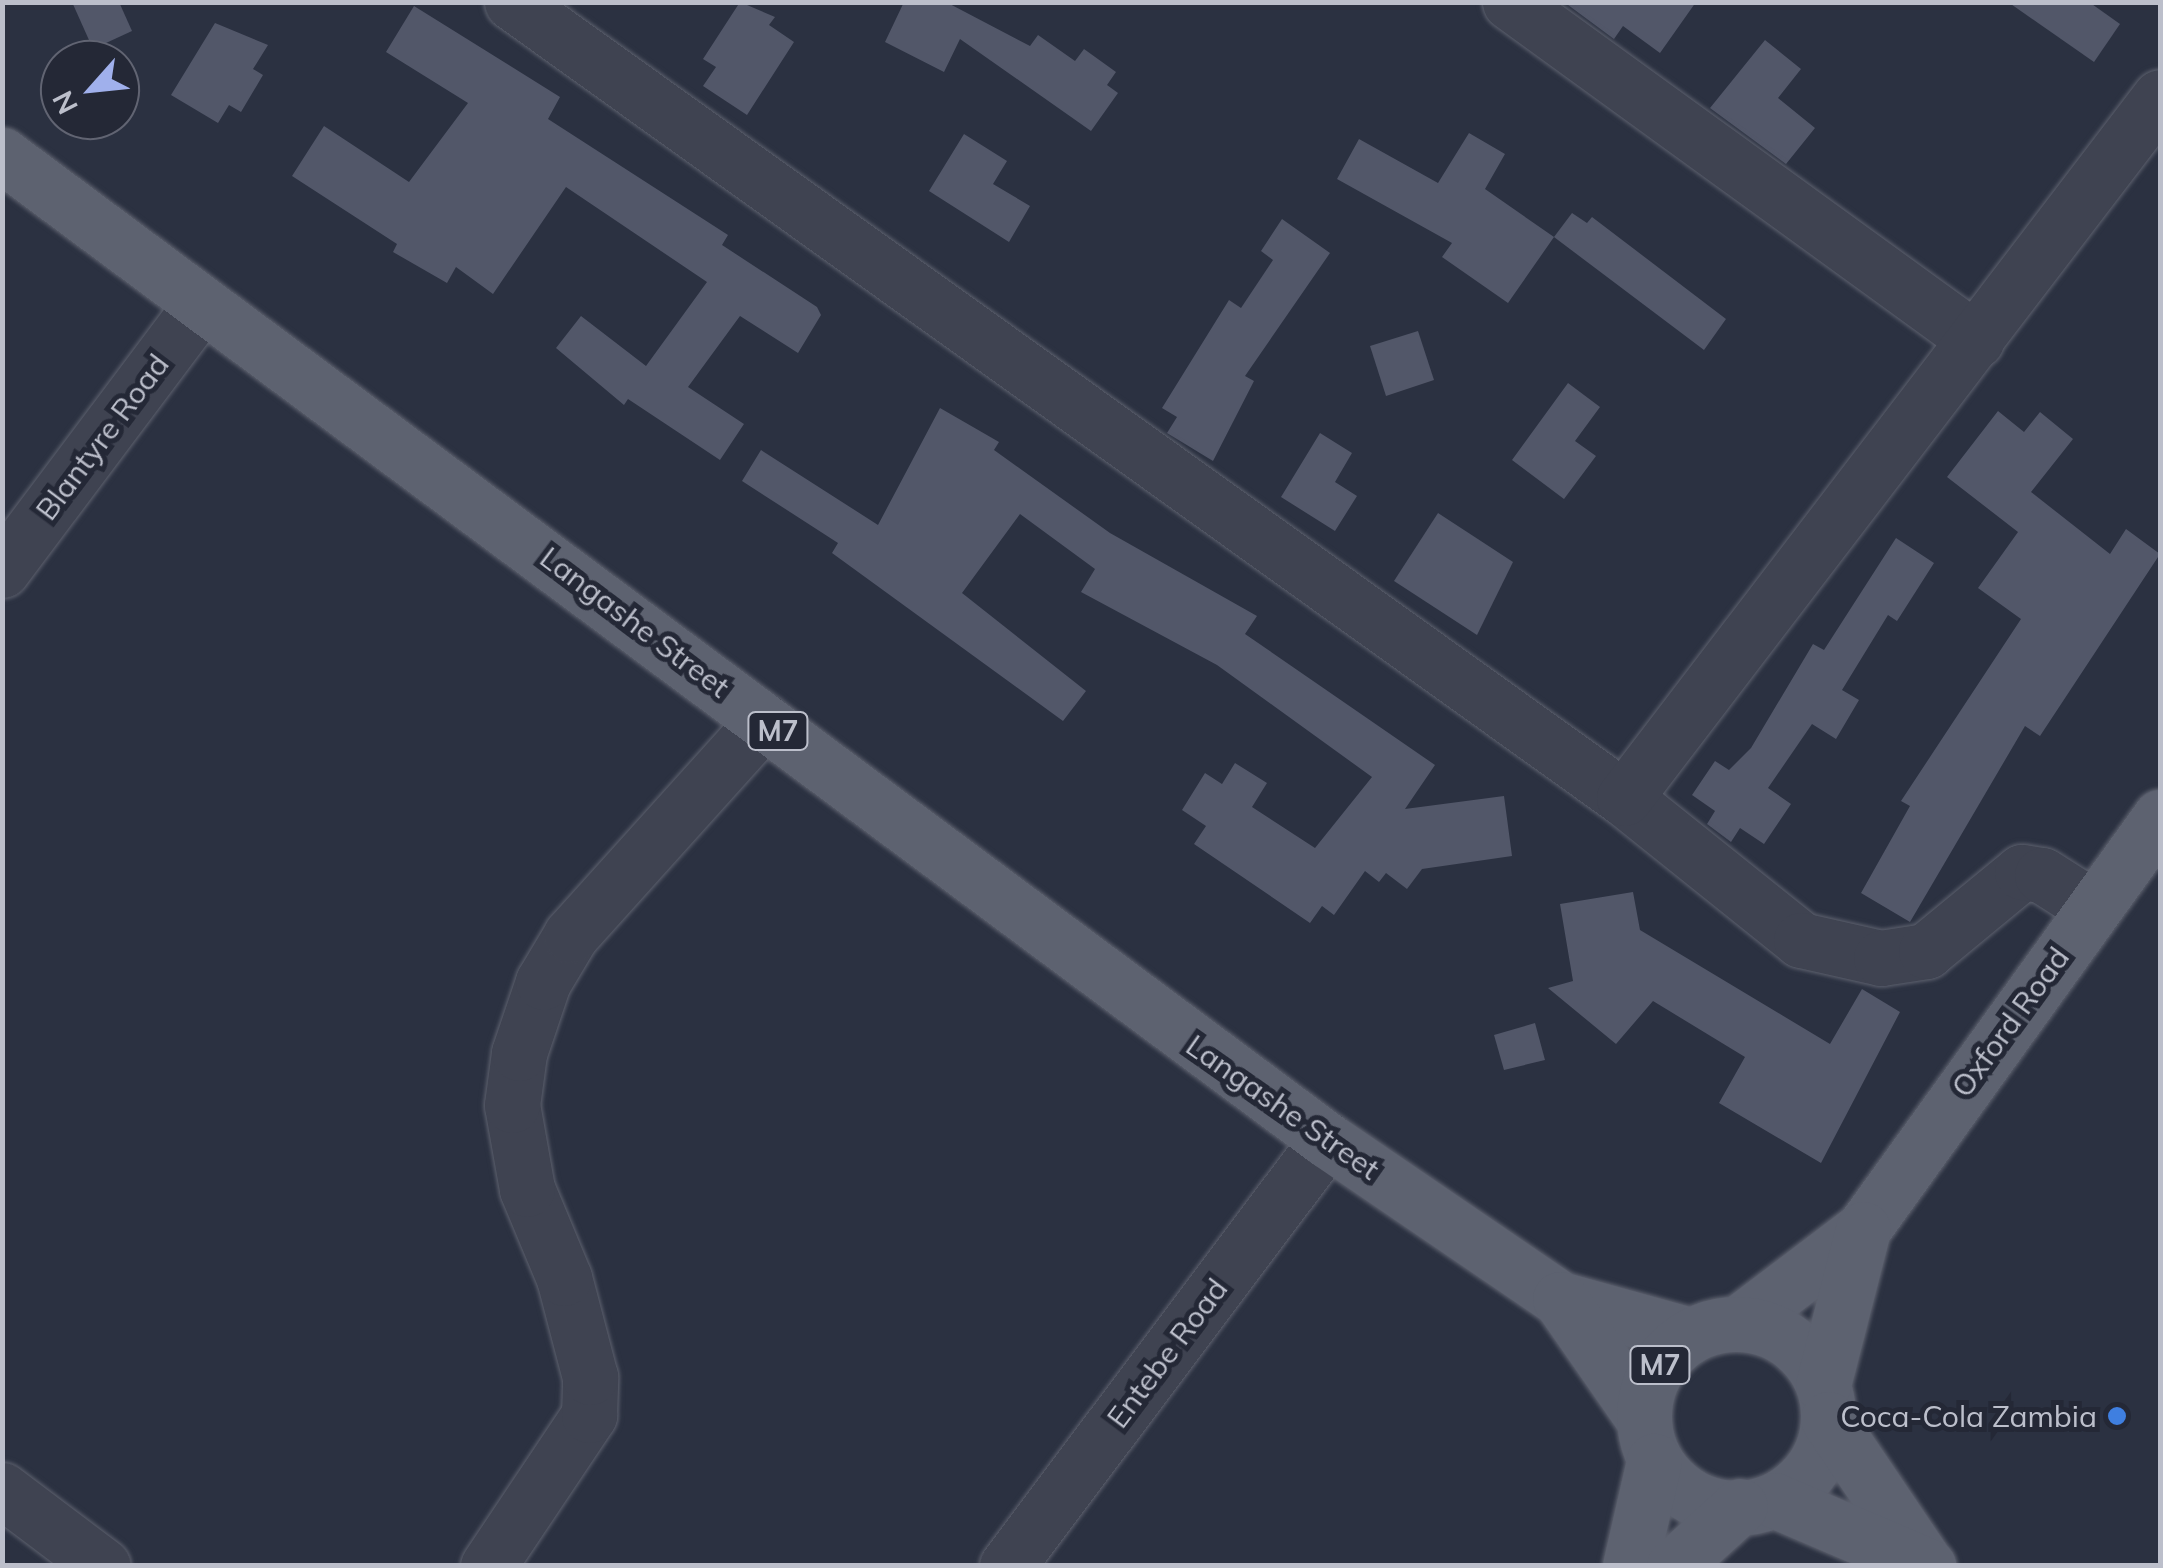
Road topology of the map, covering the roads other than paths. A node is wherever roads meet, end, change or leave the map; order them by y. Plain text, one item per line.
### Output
1 (512, 2) edge
2 (1510, 2) edge
3 (2160, 98) edge
4 (2, 155) edge
5 (201, 305) junction
6 (1976, 340) junction
7 (2, 570) edge
8 (764, 721) junction
9 (1624, 798) junction
10 (2160, 817) edge
11 (2094, 908) junction
12 (1327, 1140) junction
13 (1863, 1229) junction
14 (1560, 1298) junction
15 (1714, 1329) junction
16 (1826, 1402) junction
17 (1649, 1440) junction
18 (2, 1490) edge
19 (1757, 1503) junction
20 (1926, 1564) edge
21 (103, 1566) edge
22 (488, 1566) edge
23 (1007, 1566) edge
24 (1630, 1566) edge
25 (1674, 1566) edge

1 - 9 street
2 - 6 street
3 - 6 street
4 - 5 main road, Langashe Street / M7
5 - 7 street, Blantyre Road
5 - 8 main road, Langashe Street / M7
6 - 9 street
8 - 12 main road, Langashe Street / M7
8 - 22 street
9 - 11 street
10 - 11 main road, Oxford Road
11 - 13 main road, Oxford Road
12 - 14 main road, Langashe Street / M7
12 - 23 street, Entebe Road
13 - 15 main road, Oxford Road
13 - 16 main road, Oxford Road
14 - 15 main road, Langashe Street / M7
14 - 17 main road, Langashe Street / M7
15 - 16 main road, M7
15 - 17 main road, M7
16 - 19 main road
16 - 20 main road, M7
17 - 19 main road, M7
17 - 24 main road
18 - 21 street
19 - 20 main road, M7
19 - 25 main road

